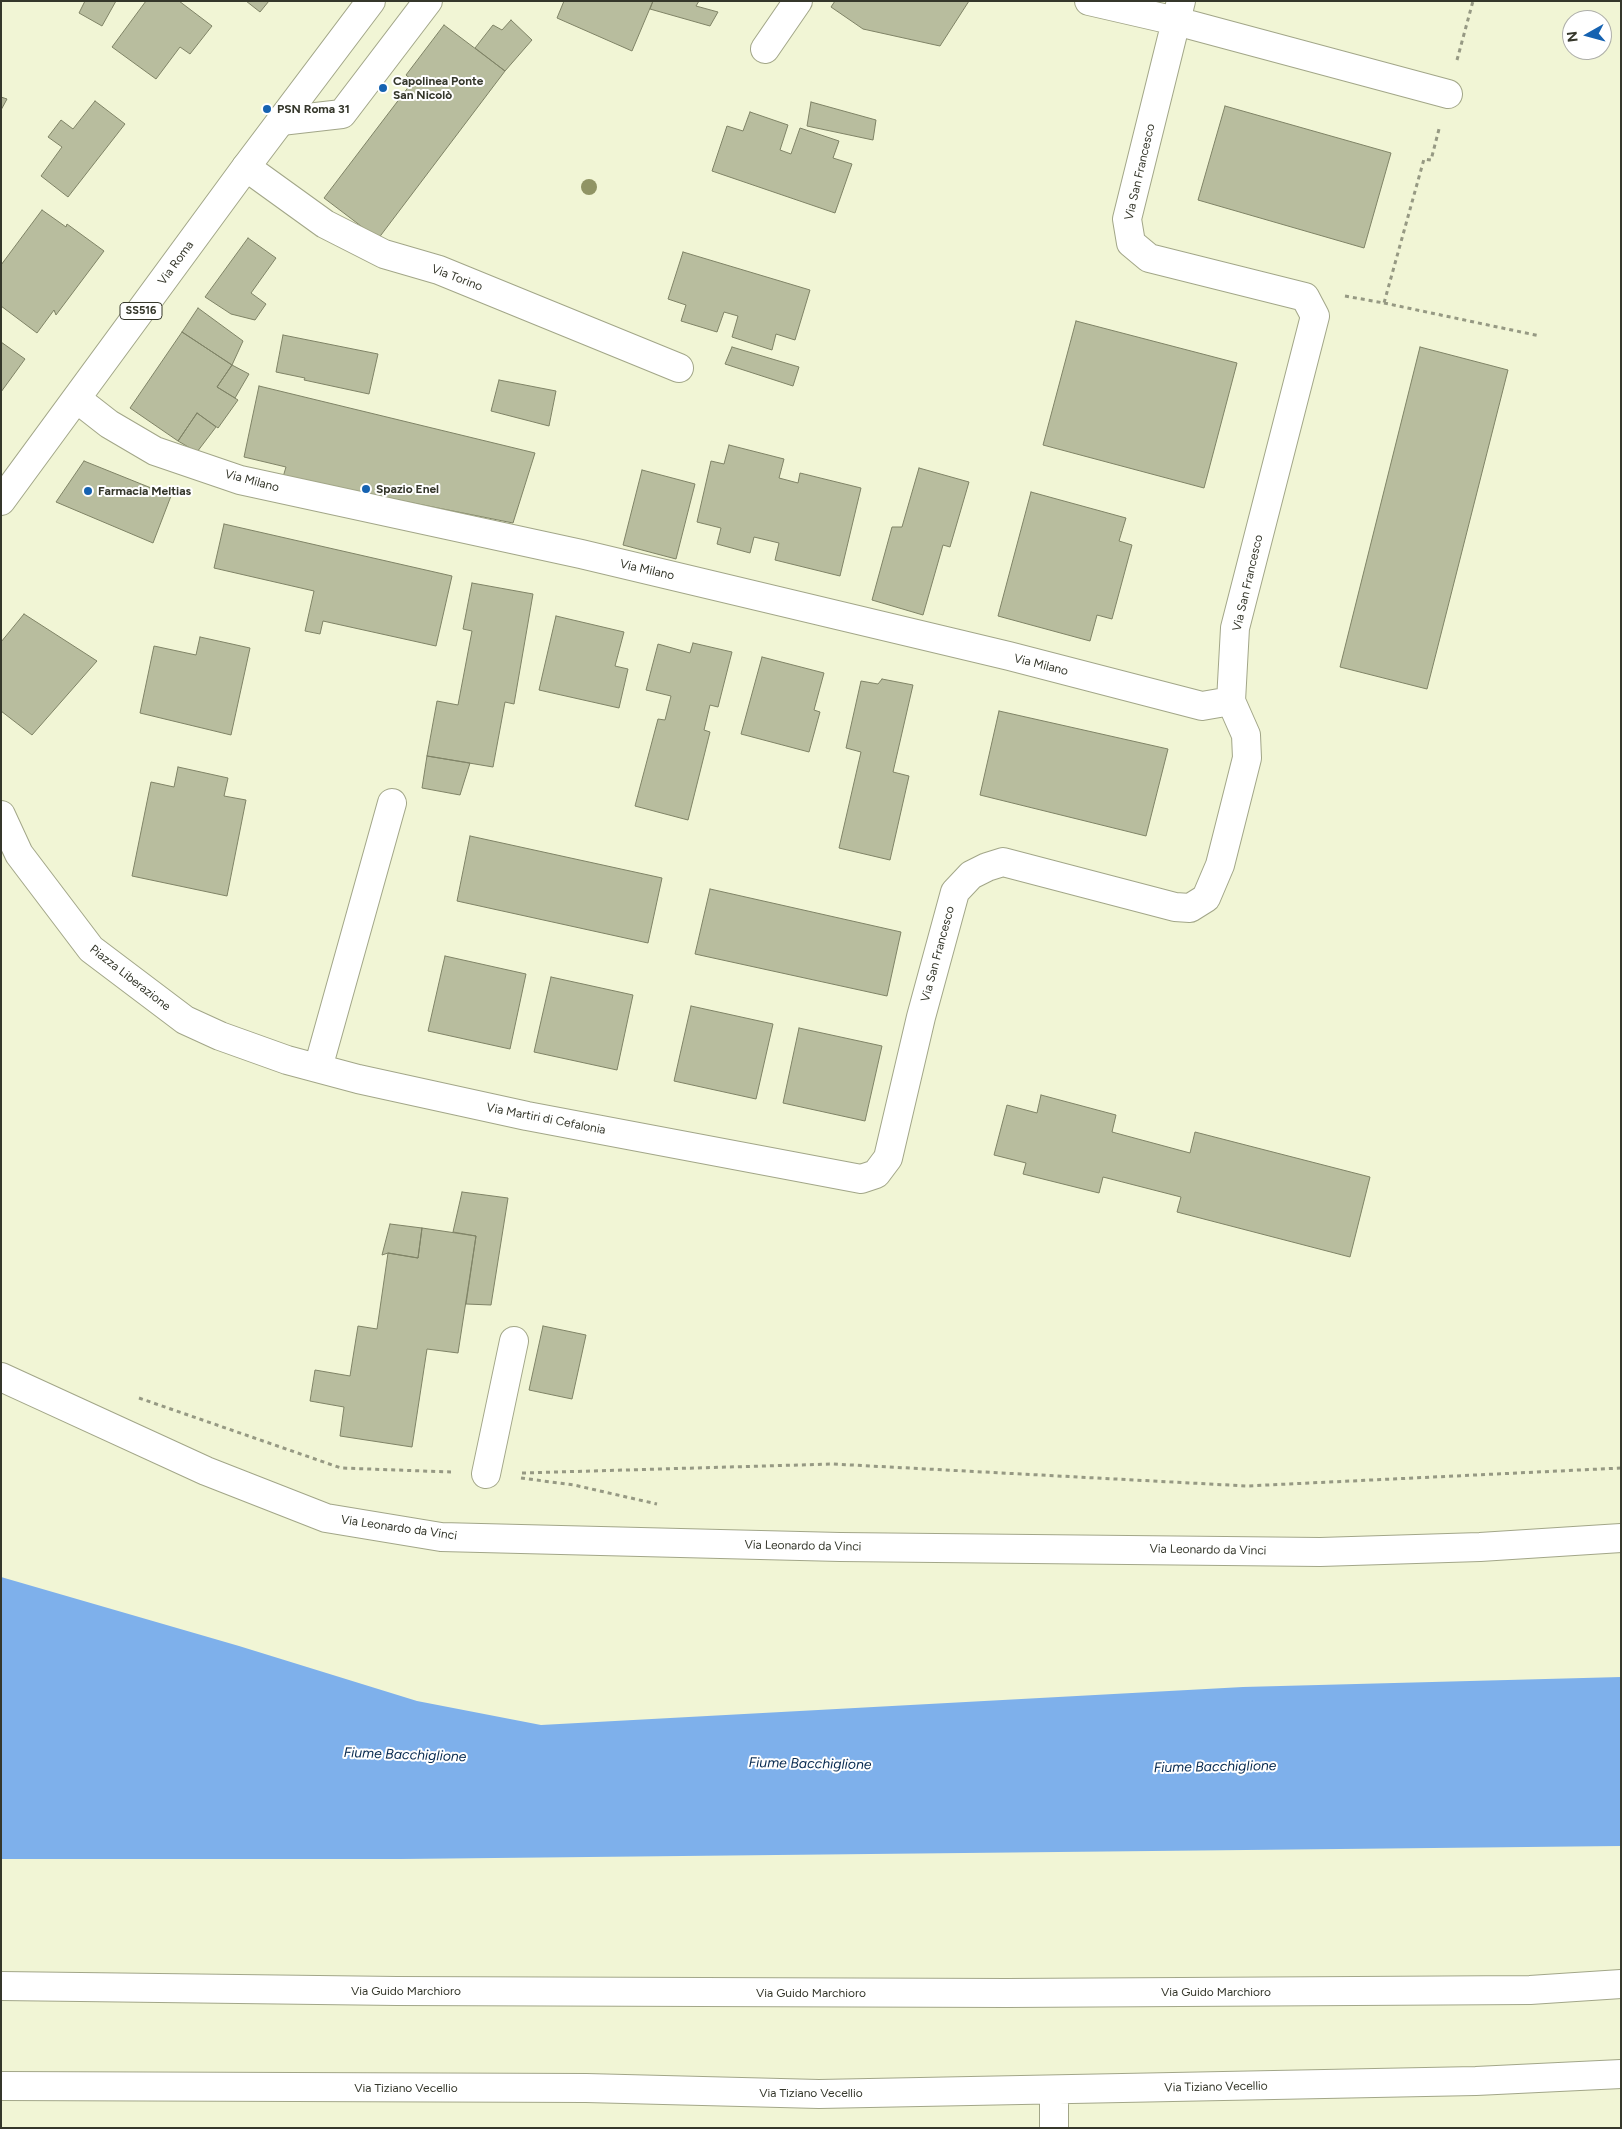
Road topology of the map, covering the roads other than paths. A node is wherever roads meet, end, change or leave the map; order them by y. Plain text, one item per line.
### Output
1 (371, 1) edge
2 (428, 1) edge
3 (798, 1) edge
4 (1088, 1) edge
5 (1179, 11) edge
6 (765, 49) dead end
7 (1448, 94) road end
8 (281, 121) junction
9 (246, 167) junction
10 (679, 368) dead end
11 (77, 399) junction
12 (1, 501) edge
13 (1231, 700) junction
14 (392, 803) dead end
15 (1, 816) edge
16 (10, 848) edge
17 (220, 1036) joint
18 (318, 1068) junction
19 (876, 1174) joint
20 (514, 1342) dead end
21 (1, 1377) edge
22 (486, 1474) road end
23 (1621, 1538) edge
24 (1621, 1984) edge
25 (1, 1986) edge
26 (1621, 2074) edge
27 (1, 2086) edge
28 (1054, 2090) junction
29 (1054, 2128) edge

1 - 8 street, Via Roma / SS516
2 - 8 street
3 - 6 street
4 - 5 street
5 - 7 street
5 - 13 street, Via San Francesco
8 - 9 street, Via Roma / SS516
9 - 10 street, Via Torino
9 - 11 street, Via Roma / SS516
11 - 12 street, Via Roma / SS516
11 - 13 street, Via Milano
13 - 19 street, Via San Francesco
14 - 18 street
15 - 16 street, Piazza Liberazione
16 - 17 street, Piazza Liberazione
17 - 18 street, Via Martiri di Cefalonia
18 - 19 street, Via Martiri di Cefalonia
20 - 22 street
21 - 23 street, Via Leonardo da Vinci
24 - 25 street, Via Guido Marchioro
26 - 28 street, Via Tiziano Vecellio
27 - 28 street, Via Tiziano Vecellio
28 - 29 street

